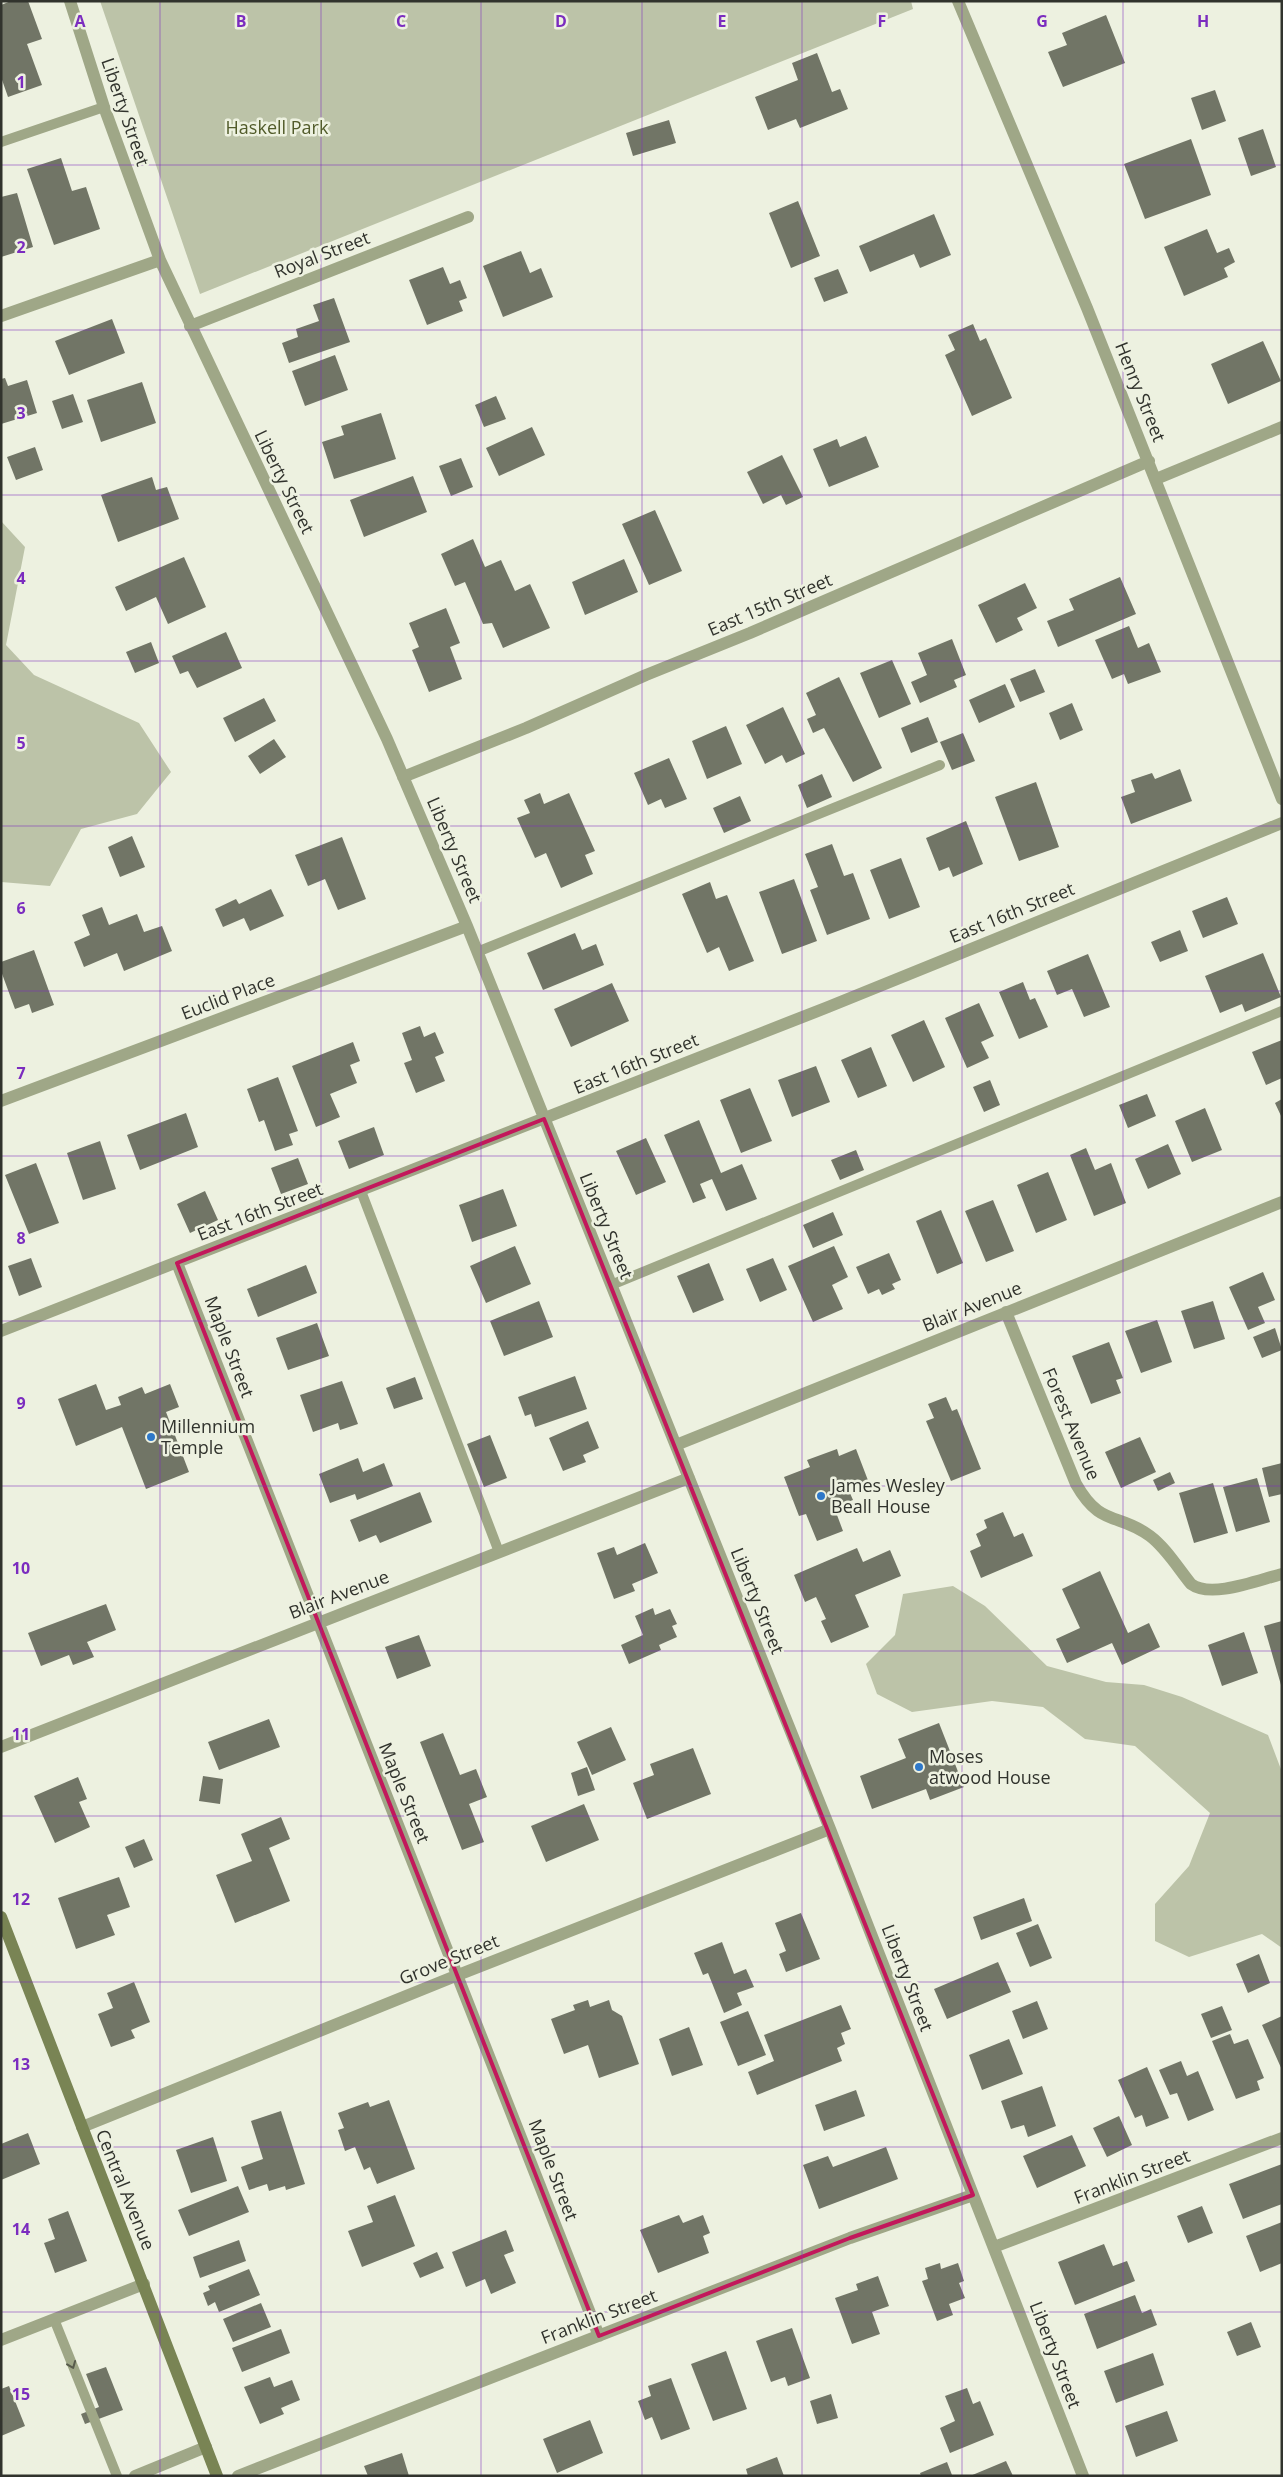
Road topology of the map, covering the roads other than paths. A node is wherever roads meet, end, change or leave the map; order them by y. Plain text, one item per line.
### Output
1 (70, 1) edge
2 (958, 1) edge
3 (104, 107) junction
4 (1, 142) edge
5 (468, 217) dead end
6 (160, 260) junction
7 (1, 316) edge
8 (190, 326) junction
9 (1282, 427) edge
10 (1149, 461) junction
11 (1156, 479) junction
12 (940, 765) dead end
13 (403, 777) junction
14 (1282, 798) edge
15 (1282, 823) edge
16 (466, 926) junction
17 (477, 952) junction
18 (1282, 1011) edge
19 (1, 1102) edge
20 (544, 1119) junction
21 (361, 1191) junction
22 (1282, 1202) edge
23 (177, 1263) junction
24 (611, 1285) junction
25 (1006, 1312) junction
26 (1, 1331) edge
27 (676, 1445) junction
28 (689, 1478) junction
29 (498, 1552) junction
30 (1282, 1574) edge
31 (317, 1623) junction
32 (1, 1747) edge
33 (830, 1830) junction
34 (1, 1916) edge
35 (5, 1933) edge
36 (458, 1975) junction
37 (82, 2127) junction
38 (1282, 2138) edge
39 (974, 2195) junction
40 (994, 2248) junction
41 (144, 2284) junction
42 (54, 2320) junction
43 (599, 2336) junction
44 (1, 2340) edge
45 (206, 2447) junction
46 (118, 2476) edge
47 (134, 2476) edge
48 (217, 2476) edge
49 (238, 2476) edge
50 (1083, 2476) edge

1 - 3 street, Liberty Street
2 - 10 street, Henry Street
3 - 4 lane
3 - 6 street, Liberty Street
5 - 8 street, Royal Street
6 - 7 street
6 - 8 street, Liberty Street
8 - 13 street, Liberty Street
9 - 11 street
10 - 11 street, Henry Street
10 - 13 street, East 15th Street
11 - 14 street, Henry Street
12 - 17 lane
13 - 16 street, Liberty Street
15 - 20 street, East 16th Street
16 - 17 street, Liberty Street
16 - 19 street, Euclid Place
17 - 20 street, Liberty Street
18 - 24 lane
20 - 21 street, East 16th Street
20 - 24 street, Liberty Street
21 - 23 street, East 16th Street
21 - 29 lane
22 - 25 street, Blair Avenue
23 - 26 street, East 16th Street
23 - 31 street, Maple Street
24 - 27 street, Liberty Street
25 - 27 street, Blair Avenue
25 - 30 street, Forest Avenue
27 - 28 street, Liberty Street
28 - 29 street, Blair Avenue
28 - 33 street, Liberty Street
29 - 31 street, Blair Avenue
31 - 32 street, Blair Avenue
31 - 36 street, Maple Street
33 - 36 street, Grove Street
33 - 39 street, Liberty Street
34 - 35 street, Central Avenue
35 - 37 street, Central Avenue
36 - 37 street, Grove Street
36 - 43 street, Maple Street
37 - 41 street, Central Avenue
38 - 40 street, Franklin Street
39 - 40 street, Liberty Street
39 - 43 street, Franklin Street
40 - 50 street, Liberty Street
41 - 42 street
41 - 45 street, Central Avenue
42 - 44 street
42 -> 46 lane
43 - 49 street, Franklin Street
45 - 47 street
45 - 48 street, Central Avenue

